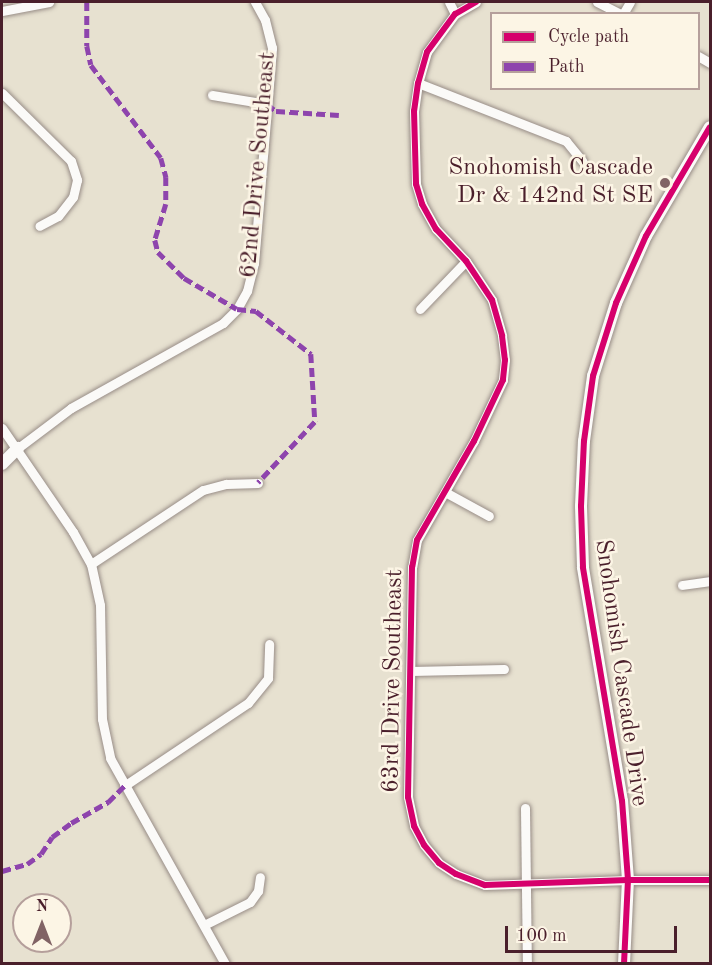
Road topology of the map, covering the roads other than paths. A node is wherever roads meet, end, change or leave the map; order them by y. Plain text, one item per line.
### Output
1 (49, 2) edge
2 (255, 2) edge
3 (449, 2) edge
4 (476, 2) edge
5 (597, 2) edge
6 (2, 11) edge
7 (618, 12) edge
8 (455, 14) junction
9 (418, 83) junction
10 (2, 93) edge
11 (212, 95) dead end
12 (267, 104) junction
13 (711, 127) edge
14 (582, 161) dead end
15 (39, 226) dead end
16 (466, 261) junction
17 (420, 309) dead end
18 (2, 428) edge
19 (18, 448) junction
20 (2, 464) edge
21 (258, 483) dead end
22 (445, 492) junction
23 (489, 516) dead end
24 (91, 564) junction
25 (711, 581) edge
26 (681, 585) dead end
27 (269, 645) dead end
28 (504, 669) dead end
29 (411, 671) junction
30 (124, 786) junction
31 (525, 808) dead end
32 (260, 877) dead end
33 (628, 879) junction
34 (711, 880) edge
35 (527, 886) junction
36 (204, 925) junction
37 (225, 963) edge
38 (527, 963) edge
39 (624, 963) edge

1 - 6 street
2 - 12 street, 62nd Drive Southeast
3 - 8 street
4 - 8 street, 63rd Drive Southeast
5 - 7 street
8 - 9 street, 63rd Drive Southeast
9 - 14 street
9 - 16 street, 63rd Drive Southeast
10 - 15 street
11 - 12 street
12 - 19 street, 62nd Drive Southeast
13 - 33 street, Snohomish Cascade Drive
16 - 17 street
16 - 22 street, 63rd Drive Southeast
18 - 19 street
19 - 20 street
19 - 24 street
21 - 24 street
22 - 23 street
22 - 29 street, 63rd Drive Southeast
24 - 30 street
25 - 26 street
27 - 30 street
28 - 29 street
29 - 35 street, 63rd Drive Southeast
30 - 36 street
31 - 35 street
32 - 36 street
33 - 34 street, 63rd Drive Southeast
33 - 35 street, 63rd Drive Southeast
33 - 39 street, Snohomish Cascade Drive
35 - 38 street
36 - 37 street

